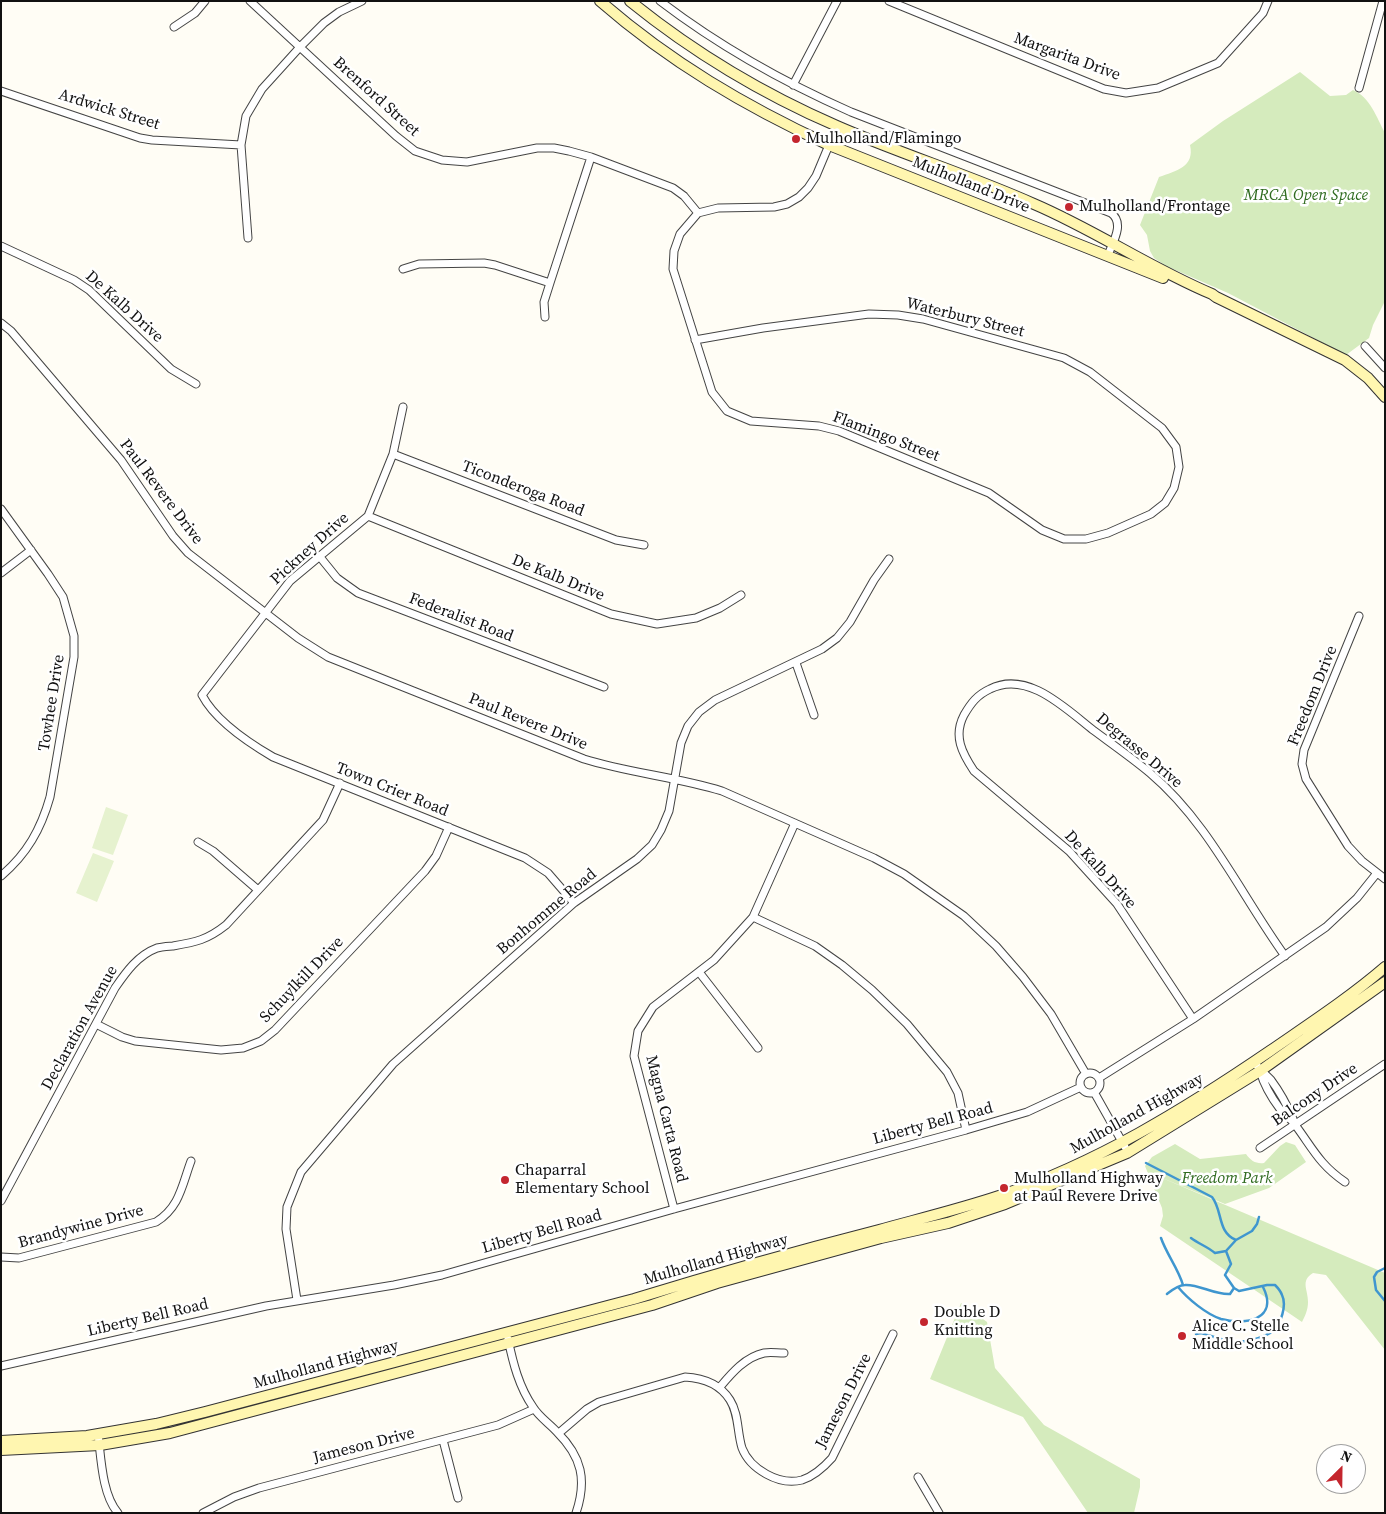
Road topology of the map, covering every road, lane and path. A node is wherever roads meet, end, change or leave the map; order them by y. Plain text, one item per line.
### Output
1 (205, 1) edge
2 (250, 1) edge
3 (362, 1) edge
4 (600, 1) edge
5 (630, 1) edge
6 (660, 1) edge
7 (837, 1) edge
8 (889, 1) edge
9 (1268, 1) edge
10 (1383, 1) edge
11 (174, 27) dead end
12 (300, 46) junction
13 (793, 85) junction
14 (1358, 88) dead end
15 (1, 90) edge
16 (837, 126) junction
17 (241, 145) junction
18 (830, 145) junction
19 (591, 157) junction
20 (698, 213) junction
21 (248, 238) dead end
22 (1112, 244) junction
23 (1, 246) edge
24 (1108, 255) junction
25 (403, 269) dead end
26 (550, 283) junction
27 (1216, 297) junction
28 (545, 317) dead end
29 (1, 323) edge
30 (695, 340) junction
31 (1365, 346) dead end
32 (1385, 368) edge
33 (196, 384) dead end
34 (1385, 397) edge
35 (403, 407) dead end
36 (393, 454) junction
37 (1179, 467) joint
38 (1, 509) edge
39 (368, 516) junction
40 (644, 545) dead end
41 (31, 550) junction
42 (320, 557) junction
43 (889, 560) dead end
44 (1, 573) edge
45 (741, 595) dead end
46 (265, 612) junction
47 (1359, 616) dead end
48 (796, 662) junction
49 (604, 687) dead end
50 (202, 695) joint
51 (971, 703) joint
52 (814, 715) dead end
53 (674, 780) junction
54 (340, 784) junction
55 (795, 823) junction
56 (449, 828) junction
57 (198, 842) dead end
58 (1377, 873) junction
59 (1, 876) edge
60 (1385, 879) edge
61 (258, 890) junction
62 (574, 903) junction
63 (753, 917) junction
64 (1285, 956) junction
65 (1385, 967) edge
66 (698, 972) junction
67 (1385, 982) edge
68 (1193, 1019) junction
69 (96, 1024) junction
70 (758, 1048) dead end
71 (1385, 1064) edge
72 (1257, 1066) junction
73 (1086, 1074) junction
74 (1099, 1078) junction
75 (1081, 1087) junction
76 (1094, 1092) junction
77 (1295, 1124) junction
78 (966, 1130) junction
79 (1123, 1145) junction
80 (1260, 1148) dead end
81 (191, 1161) dead end
82 (1345, 1182) dead end
83 (1, 1201) edge
84 (674, 1209) junction
85 (1, 1257) edge
86 (297, 1300) junction
87 (893, 1334) dead end
88 (508, 1338) junction
89 (784, 1353) dead end
90 (1, 1366) edge
91 (720, 1387) junction
92 (534, 1409) junction
93 (559, 1433) junction
94 (99, 1439) junction
95 (443, 1440) junction
96 (1, 1441) edge
97 (1, 1450) edge
98 (918, 1477) dead end
99 (458, 1498) dead end
100 (115, 1512) edge
101 (203, 1513) edge
102 (576, 1513) edge
103 (939, 1513) edge

1 - 11 street
2 - 12 street, Brenford Street
3 - 12 street
4 - 18 main road, Mulholland Drive
5 - 16 main road, Mulholland Drive
6 - 13 street
7 - 13 street
8 - 9 street, Margarita Drive
10 - 14 street
12 - 17 street
12 - 19 street, Brenford Street
13 - 22 street
15 - 17 street, Ardwick Street
16 - 18 street
16 - 22 main road, Mulholland Drive
17 - 21 street
18 - 20 street
18 - 24 main road, Mulholland Drive
19 - 20 street, Brenford Street
19 - 26 street
20 - 30 street, Flamingo Street
22 - 24 street
22 - 27 main road, Mulholland Drive
23 - 33 street, De Kalb Drive
24 - 27 main road, Mulholland Drive
25 - 26 street
26 - 28 street
27 - 34 main road, Mulholland Drive
29 - 46 street, Paul Revere Drive
30 - 37 street, Waterbury Street
30 - 37 street, Flamingo Street
31 - 32 street
35 - 36 street, Pickney Drive
36 - 39 street, Pickney Drive
36 - 40 street, Ticonderoga Road
38 - 41 street, Towhee Drive
39 - 42 street, Pickney Drive
39 - 45 street, De Kalb Drive
41 - 44 street
41 - 59 street, Towhee Drive
42 - 46 street, Pickney Drive
42 - 49 street, Federalist Road
43 - 48 street, Bonhomme Road
46 - 50 street, Pickney Drive
46 - 53 street, Paul Revere Drive
47 - 58 street, Freedom Drive
48 - 52 street
48 - 53 street, Bonhomme Road
50 - 54 street, Town Crier Road
51 - 64 street, Degrasse Drive
51 - 68 street, De Kalb Drive
53 - 55 street, Paul Revere Drive
53 - 62 street, Bonhomme Road
54 - 56 street, Town Crier Road
54 - 61 street, Declaration Avenue
55 - 63 street, Magna Carta Road
55 - 73 street, Paul Revere Drive
56 - 62 street, Town Crier Road
56 - 69 street, Schuylkill Drive
57 - 61 street
58 - 60 street, Freedom Drive
58 - 64 street
61 - 69 street, Declaration Avenue
62 - 86 street, Bonhomme Road
63 - 66 street, Magna Carta Road
63 - 78 street
64 - 68 street
65 - 72 main road, Mulholland Highway
66 - 70 street
66 - 84 street, Magna Carta Road
67 - 72 main road, Mulholland Highway
68 - 74 street
69 - 83 street, Declaration Avenue
71 - 77 street, Balcony Drive
72 - 77 street
72 - 79 main road, Mulholland Highway
72 - 88 main road, Mulholland Highway
73 - 74 street
73 - 75 street
74 - 76 street
75 - 76 street
75 - 78 street, Liberty Bell Road
76 - 79 street
77 - 80 street, Balcony Drive
77 - 82 street
78 - 84 street, Liberty Bell Road
79 - 88 main road, Mulholland Highway
81 - 85 street, Brandywine Drive
84 - 86 street, Liberty Bell Road
86 - 90 street, Liberty Bell Road
87 - 91 street, Jameson Drive
88 - 92 street
88 - 94 main road, Mulholland Highway
89 - 91 street
91 - 93 street
92 - 93 street
92 - 95 street, Jameson Drive
93 - 102 street
94 - 96 main road, Mulholland Highway
94 - 97 main road, Mulholland Highway
94 - 100 street
95 - 99 street
95 - 101 street, Jameson Drive
98 - 103 street

